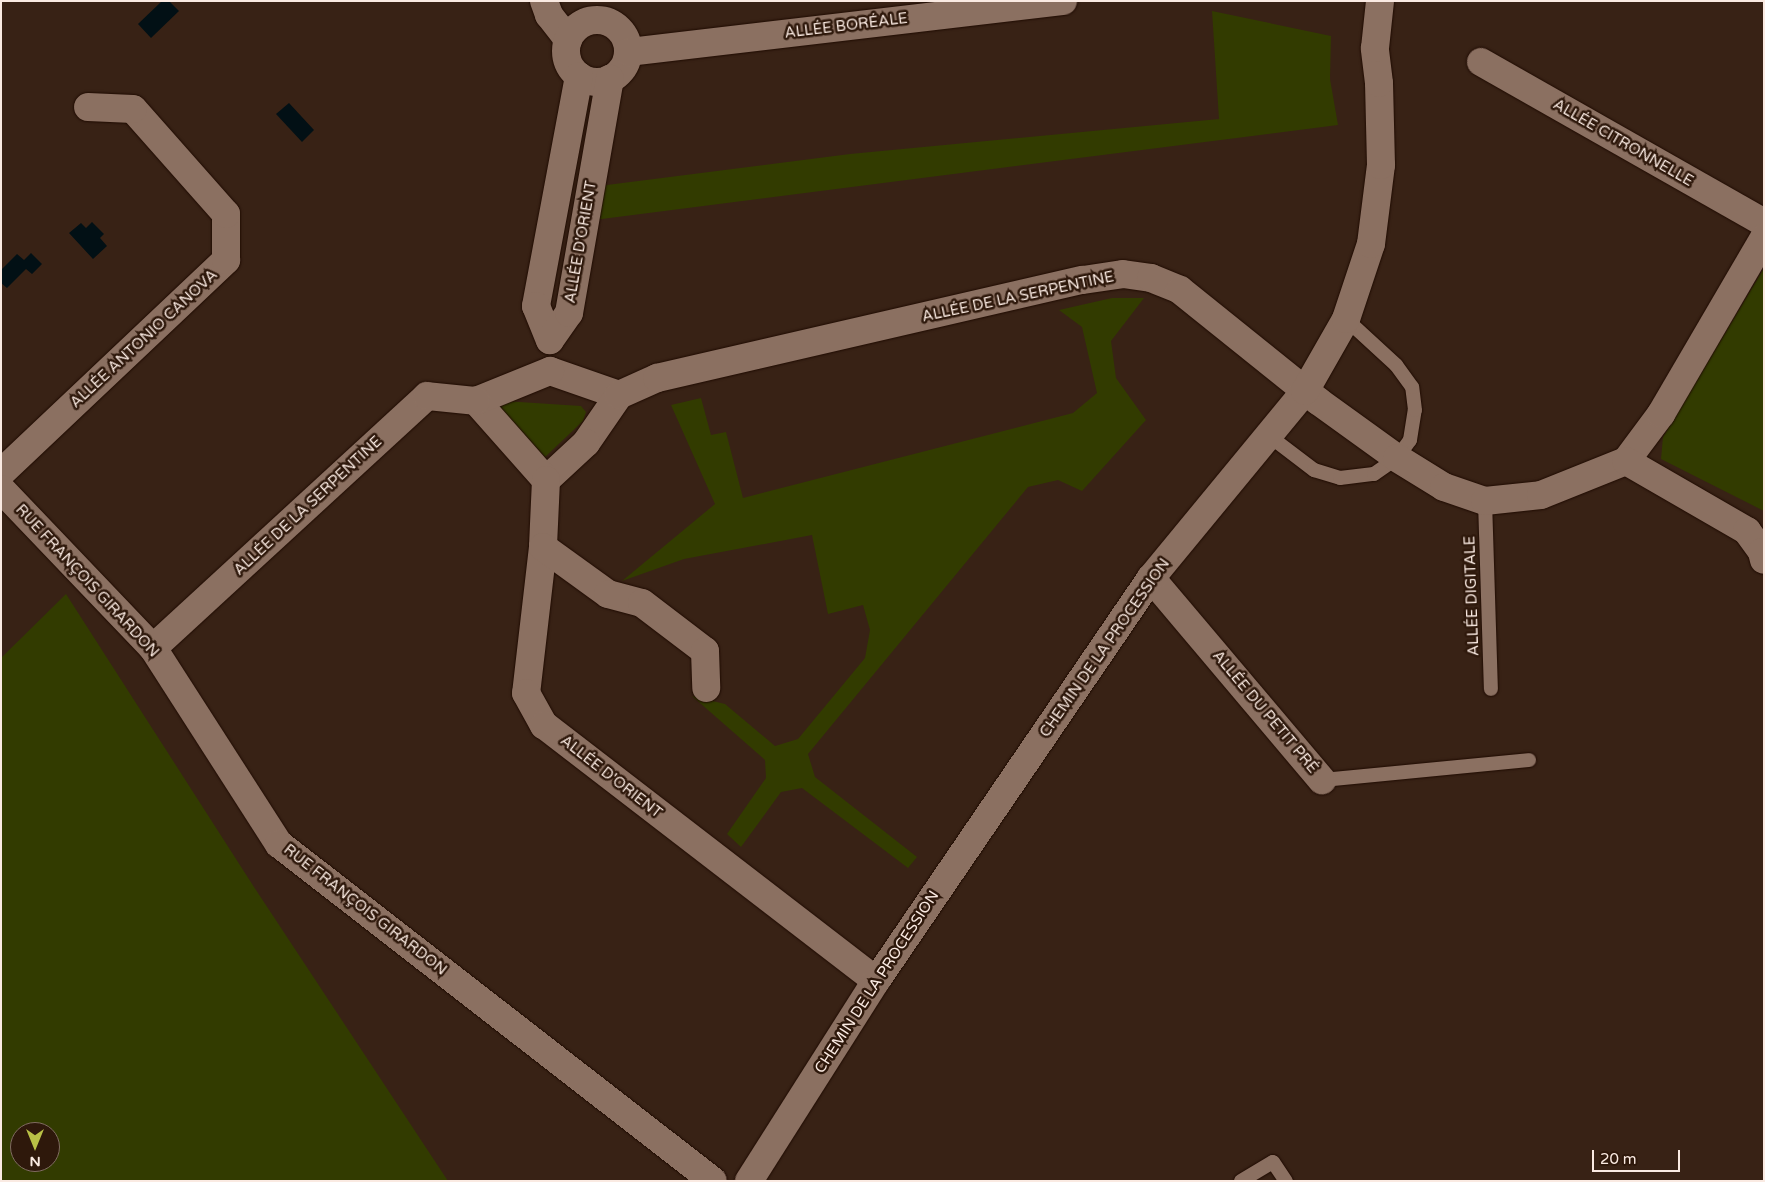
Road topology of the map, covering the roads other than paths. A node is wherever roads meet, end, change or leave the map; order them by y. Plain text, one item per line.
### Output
1 (544, 1) edge
2 (1063, 1) edge
3 (1380, 1) edge
4 (568, 39) junction
5 (629, 52) junction
6 (1482, 62) dead end
7 (579, 76) junction
8 (610, 79) junction
9 (88, 107) dead end
10 (1764, 223) edge
11 (1764, 238) edge
12 (1346, 319) junction
13 (550, 340) junction
14 (550, 371) junction
15 (1305, 391) junction
16 (619, 395) junction
17 (476, 401) junction
18 (1268, 435) junction
19 (1397, 458) junction
20 (1626, 461) junction
21 (1, 473) edge
22 (546, 480) junction
23 (1, 489) edge
24 (1485, 502) junction
25 (543, 547) junction
26 (1763, 554) edge
27 (1151, 578) junction
28 (153, 648) junction
29 (706, 688) dead end
30 (1491, 689) dead end
31 (1529, 760) dead end
32 (1322, 780) joint
33 (876, 981) junction
34 (713, 1181) edge
35 (749, 1181) edge
36 (1241, 1181) edge
37 (1286, 1181) edge

1 - 4 street
2 - 5 street, ALLÉE BORÉALE
3 - 12 street, CHEMIN DE LA PROCESSION
4 - 5 street
4 - 7 street
5 - 8 street
6 - 10 street, ALLÉE CITRONNELLE
7 - 8 street
7 - 13 street
8 - 13 street, ALLÉE D'ORIENT
9 - 21 street, ALLÉE ANTONIO CANOVA
11 - 20 street
12 - 15 street, CHEMIN DE LA PROCESSION
12 - 19 lane
13 - 14 street
14 - 16 street
14 - 17 street
15 - 16 street, ALLÉE DE LA SERPENTINE
15 - 18 street, CHEMIN DE LA PROCESSION
15 - 19 street, ALLÉE DE LA SERPENTINE
16 - 22 street
17 - 22 street
17 - 28 street, ALLÉE DE LA SERPENTINE
18 - 19 lane
18 - 27 street, CHEMIN DE LA PROCESSION
19 - 24 street, ALLÉE DE LA SERPENTINE
20 - 24 street, ALLÉE DE LA SERPENTINE
20 - 26 street
22 - 25 street, ALLÉE D'ORIENT
23 - 28 street, RUE FRANÇOIS GIRARDON
24 - 30 lane, ALLÉE DIGITALE
25 - 29 street
25 - 33 street, ALLÉE D'ORIENT
27 - 32 street, ALLÉE DU PETIT PRÉ
27 - 33 street, CHEMIN DE LA PROCESSION
28 - 34 street, RUE FRANÇOIS GIRARDON
31 - 32 lane, ALLÉE DU PETIT PRÉ
33 - 35 street, CHEMIN DE LA PROCESSION
36 - 37 lane

